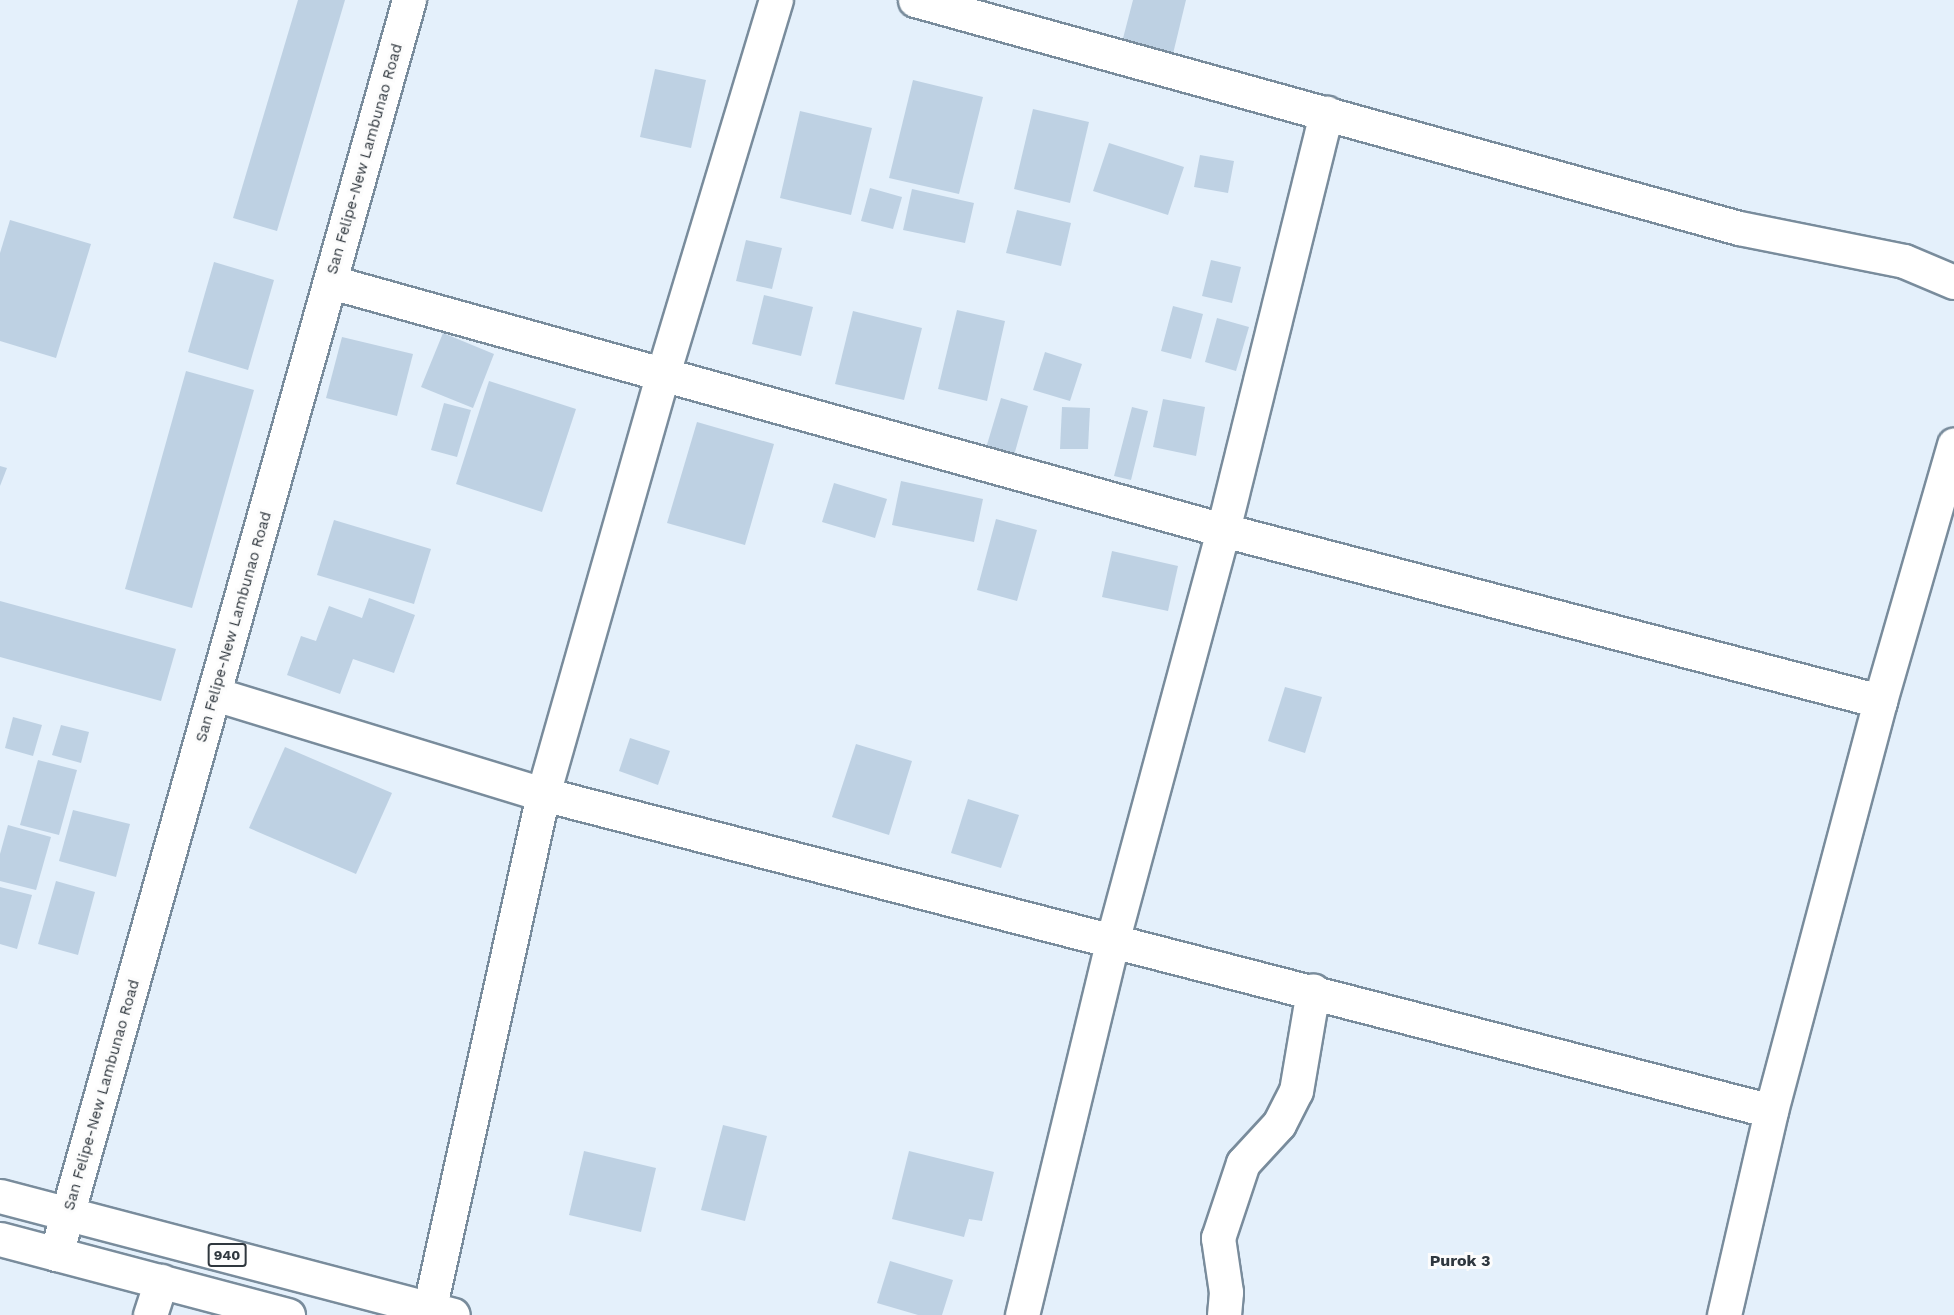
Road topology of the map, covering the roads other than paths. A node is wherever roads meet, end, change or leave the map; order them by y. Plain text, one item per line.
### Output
1 (410, 0) edge
2 (776, 0) edge
3 (915, 0) edge
4 (1326, 113) junction
5 (331, 282) junction
6 (1954, 282) edge
7 (662, 377) junction
8 (1954, 444) edge
9 (1223, 530) junction
10 (215, 694) junction
11 (1880, 701) junction
12 (543, 794) junction
13 (1113, 938) junction
14 (1313, 990) junction
15 (1771, 1111) junction
16 (0, 1196) edge
17 (68, 1214) junction
18 (0, 1239) edge
19 (56, 1254) junction
20 (161, 1281) junction
21 (437, 1313) edge
22 (150, 1315) edge
23 (288, 1315) edge
24 (1022, 1315) edge
25 (1224, 1315) edge
26 (1724, 1315) edge

1 - 5 main road, San Felipe-New Lambunao Road
2 - 7 main road
3 - 4 main road
4 - 6 main road
4 - 9 main road
5 - 7 main road
5 - 10 main road, San Felipe-New Lambunao Road
7 - 9 main road
7 - 12 main road
8 - 11 main road
9 - 11 main road
9 - 13 main road
10 - 12 main road
10 - 17 main road, San Felipe-New Lambunao Road
11 - 15 main road
12 - 13 main road
12 - 21 main road
13 - 14 main road
13 - 24 main road
14 - 15 main road
14 - 25 main road
15 - 26 main road
16 - 17 main road, 940
17 - 19 main road, San Felipe-New Lambunao Road
17 - 21 main road, 940
18 - 19 main road
19 - 20 main road
20 - 22 main road
20 - 23 main road

